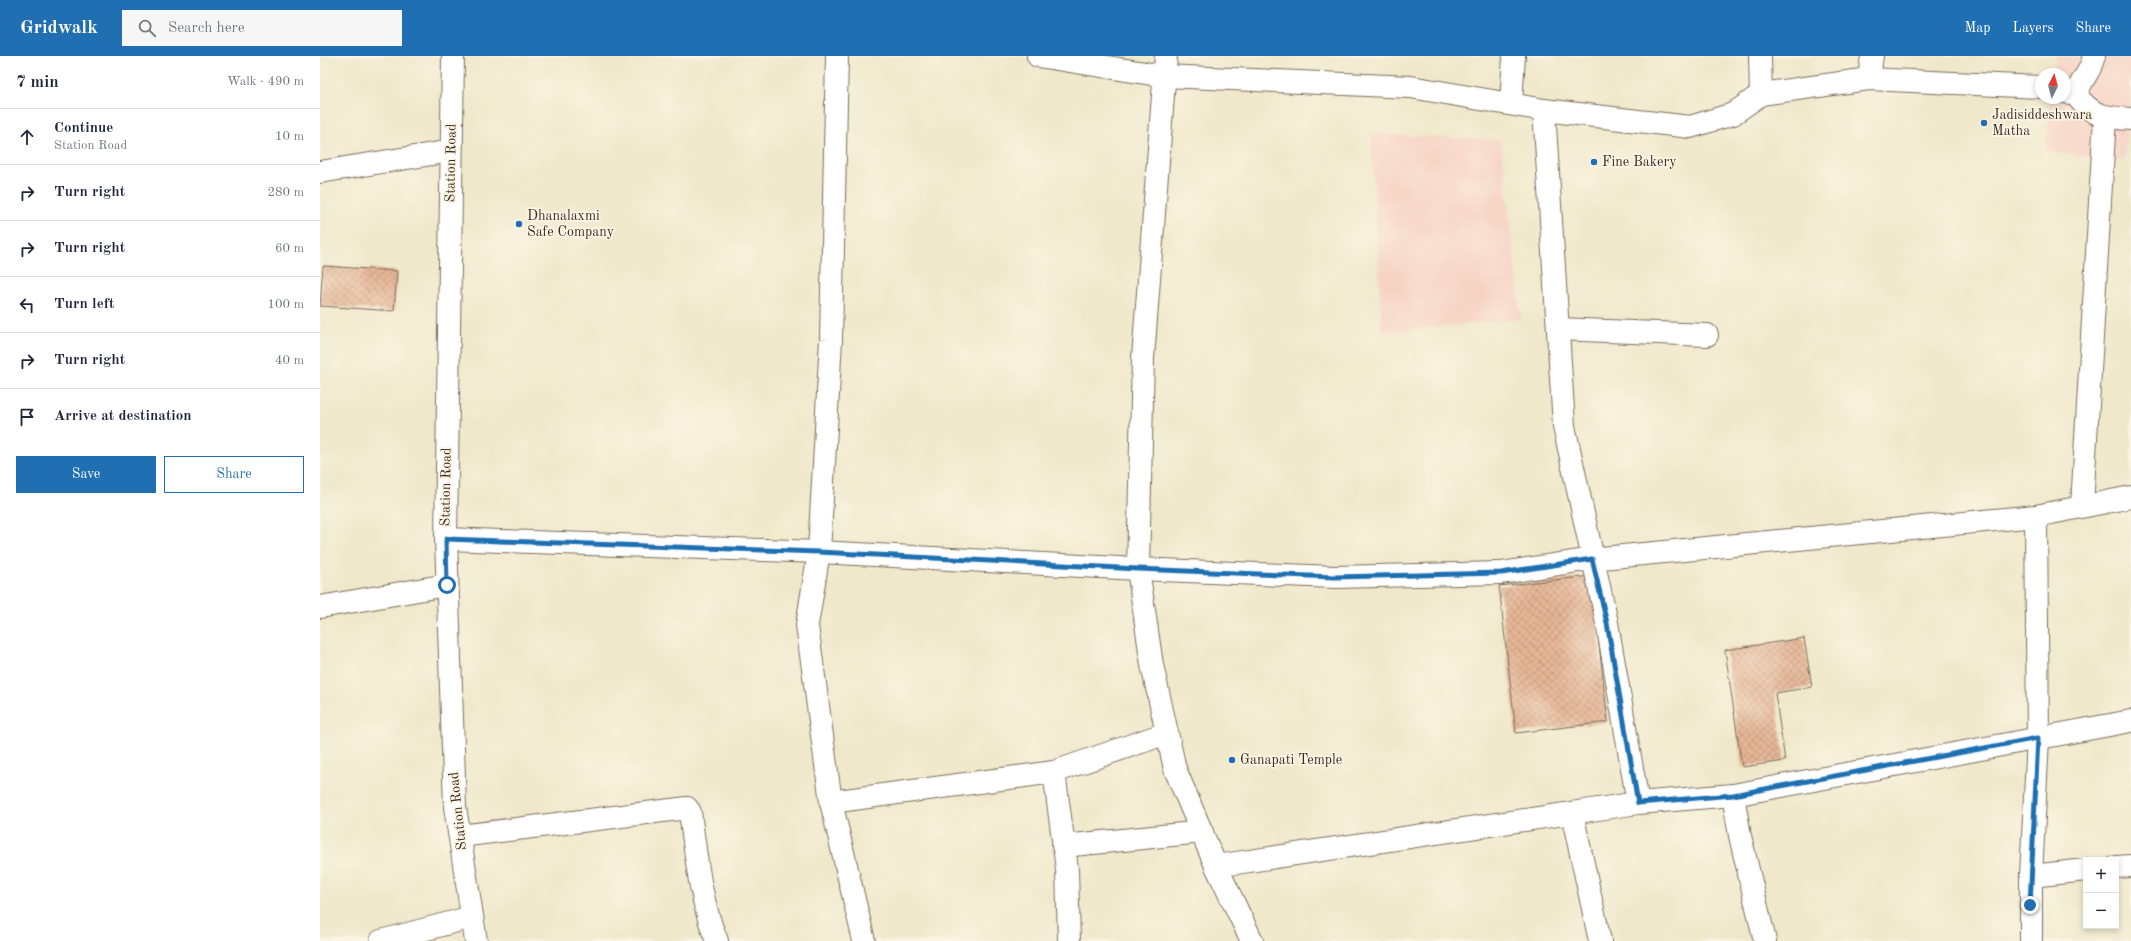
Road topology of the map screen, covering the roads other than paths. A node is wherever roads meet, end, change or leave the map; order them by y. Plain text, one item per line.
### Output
1 (453, 56) edge
2 (837, 56) edge
3 (1038, 56) edge
4 (1514, 56) edge
5 (1760, 56) edge
6 (1872, 56) edge
7 (2094, 56) edge
8 (1165, 66) edge
9 (1869, 79) junction
10 (2035, 87) edge
11 (2071, 92) edge
12 (1761, 94) junction
13 (2071, 94) edge
14 (1511, 104) junction
15 (1544, 110) junction
16 (2105, 117) junction
17 (2131, 119) edge
18 (451, 151) junction
19 (320, 172) edge
20 (1558, 329) junction
21 (1707, 335) dead end
22 (2131, 497) edge
23 (2082, 506) junction
24 (2036, 516) junction
25 (446, 539) junction
26 (819, 552) junction
27 (1592, 559) junction
28 (1138, 569) junction
29 (447, 585) junction
30 (320, 607) edge
31 (2131, 721) edge
32 (1167, 733) junction
33 (2038, 738) junction
34 (1054, 772) junction
35 (1733, 795) junction
36 (831, 802) junction
37 (1638, 803) junction
38 (1572, 813) junction
39 (1202, 832) junction
40 (460, 836) junction
41 (1063, 846) junction
42 (1216, 866) junction
43 (2131, 866) edge
44 (2119, 867) edge
45 (2083, 870) edge
46 (2031, 876) junction
47 (472, 917) junction
48 (381, 941) edge
49 (476, 941) edge
50 (716, 941) edge
51 (864, 941) edge
52 (1069, 941) edge
53 (1252, 941) edge
54 (1600, 941) edge
55 (1765, 941) edge
56 (2031, 941) edge

1 - 18 street, Station Road
2 - 26 street
3 - 8 street
4 - 14 street
5 - 12 street
6 - 9 street
7 - 11 street
8 - 14 street
8 - 28 street
9 - 10 street
9 - 12 street
12 - 15 street
13 - 16 street
14 - 15 street
15 - 20 street
16 - 17 street
16 - 23 street
18 - 19 street
18 - 25 street, Station Road
20 - 21 street
20 - 27 street
22 - 23 street
23 - 24 street
24 - 27 street
24 - 33 street
25 - 26 street
25 - 29 street, Station Road
26 - 28 street
26 - 36 street
27 - 28 street
27 - 37 street
28 - 32 street
29 - 30 street
29 - 40 street, Station Road
31 - 33 street
32 - 34 street
32 - 39 street
33 - 35 street
33 - 46 street
34 - 36 street
34 - 41 street
35 - 37 street
35 - 55 street
36 - 51 street
37 - 38 street
38 - 42 street
38 - 54 street
39 - 41 street
39 - 42 street
40 - 47 street, Station Road
40 - 50 street
41 - 52 street
42 - 53 street
43 - 44 street
45 - 46 street
46 - 56 street
47 - 48 street
47 - 49 street, Station Road

